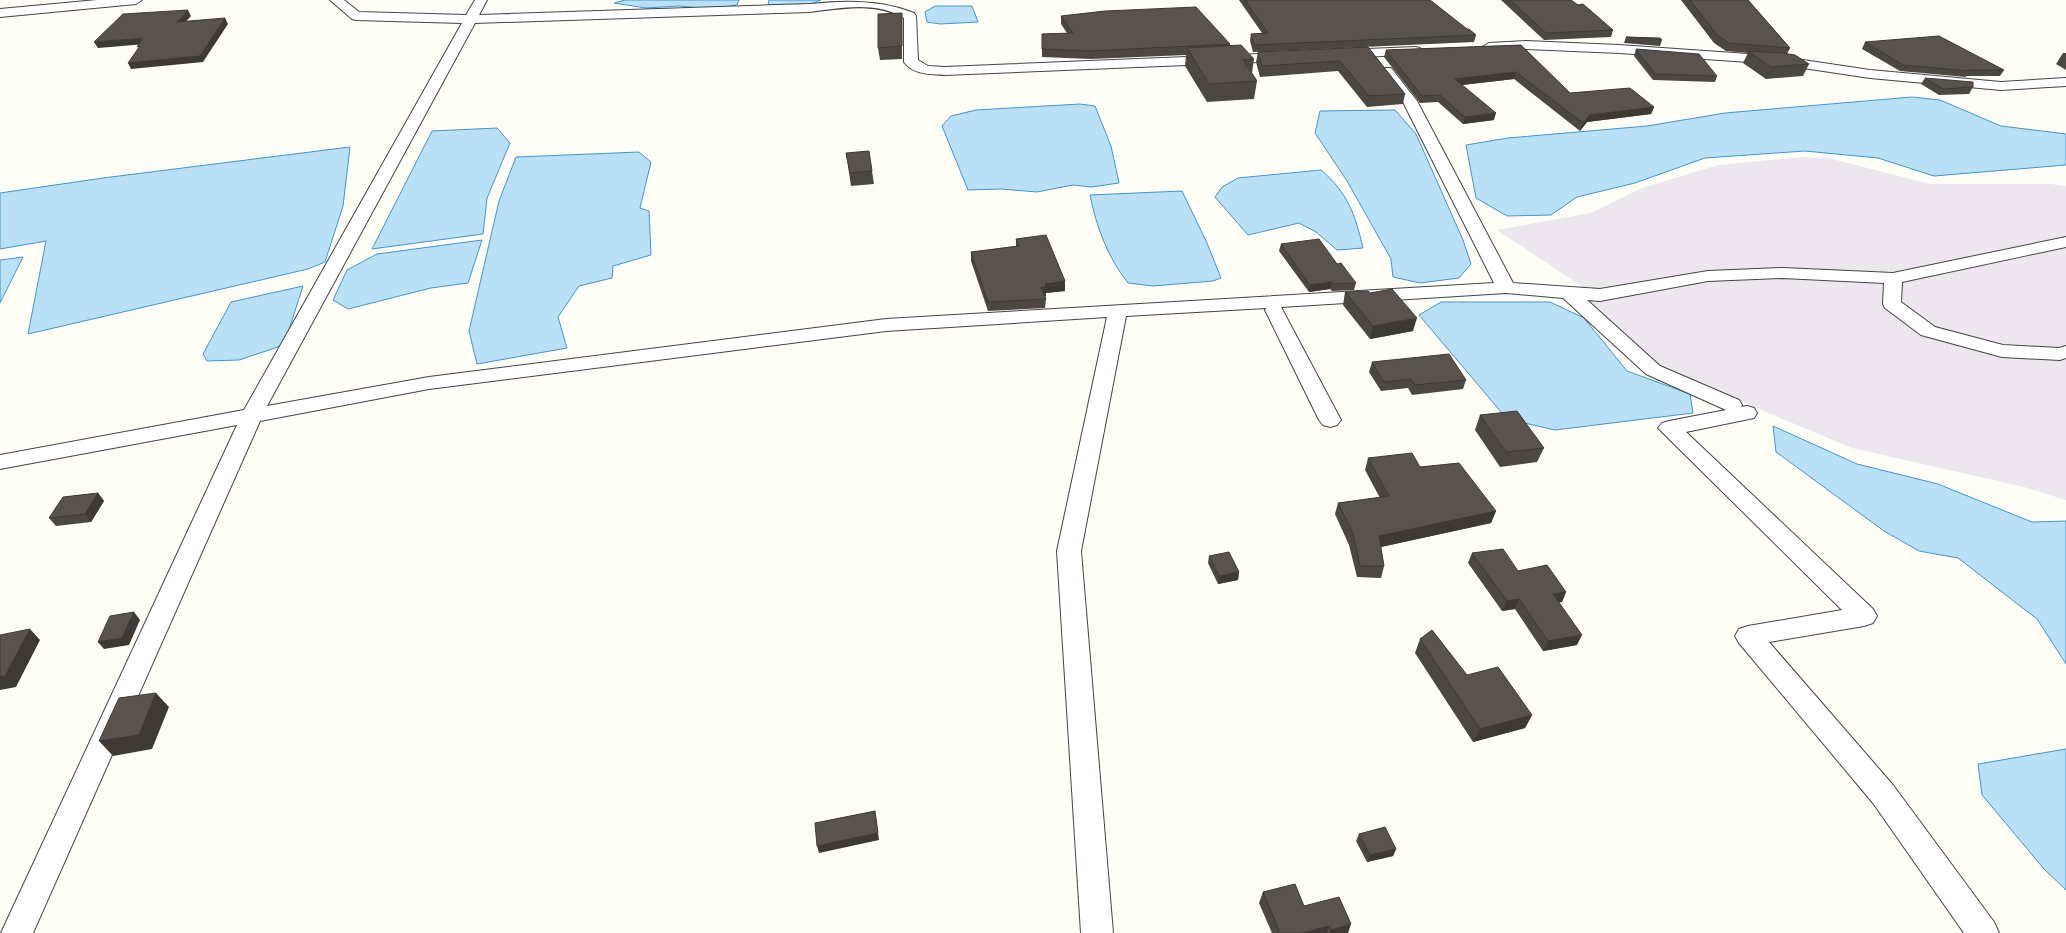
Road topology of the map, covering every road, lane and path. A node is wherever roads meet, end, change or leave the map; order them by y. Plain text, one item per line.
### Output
1 (136, 0) edge
2 (336, 0) edge
3 (481, 0) edge
4 (846, 1) edge
5 (0, 13) edge
6 (472, 18) junction
7 (1472, 48) edge
8 (1426, 50) edge
9 (1372, 53) junction
10 (1332, 55) edge
11 (1300, 56) edge
12 (2066, 82) edge
13 (2066, 242) edge
14 (1893, 278) junction
15 (1506, 288) junction
16 (1570, 294) junction
17 (1274, 310) dead end
18 (1118, 311) junction
19 (2066, 352) edge
20 (252, 415) junction
21 (1330, 420) dead end
22 (0, 462) edge
23 (18, 933) edge
24 (1097, 933) edge
25 (1983, 933) edge

1 - 5 street
2 - 6 street
3 - 6 street
4 - 6 street
4 - 11 street
6 - 20 street
7 - 12 street
8 - 9 street
9 - 10 street
9 - 15 street
13 - 14 street
14 - 16 street
14 - 19 street
15 - 16 street
15 - 18 street
16 - 25 street
17 - 21 street
18 - 20 street
18 - 24 street
20 - 22 street
20 - 23 street

